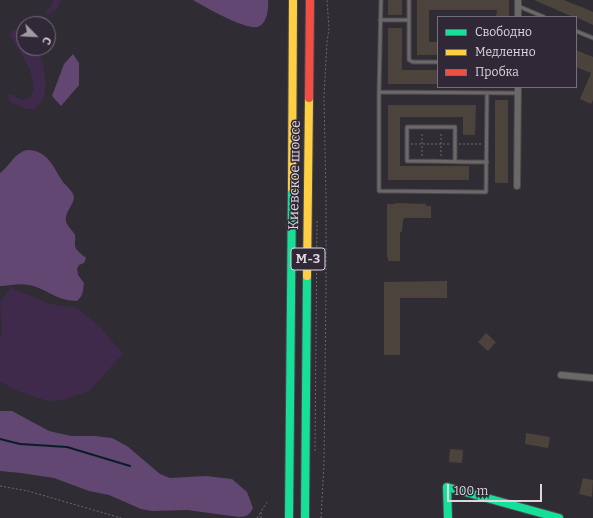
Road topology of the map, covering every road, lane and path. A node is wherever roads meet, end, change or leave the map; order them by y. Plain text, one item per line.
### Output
1 (293, 0) edge
2 (310, 0) edge
3 (327, 0) edge
4 (380, 0) edge
5 (408, 0) edge
6 (518, 3) edge
7 (518, 16) edge
8 (542, 16) edge
9 (380, 20) junction
10 (408, 20) junction
11 (577, 31) edge
12 (593, 38) edge
13 (437, 62) edge
14 (518, 90) edge
15 (379, 92) junction
16 (487, 93) junction
17 (422, 127) junction
18 (442, 127) junction
19 (407, 144) junction
20 (422, 144) junction
21 (442, 144) junction
22 (455, 144) junction
23 (486, 144) junction
24 (422, 161) junction
25 (441, 161) junction
26 (455, 162) junction
27 (486, 162) junction
28 (517, 186) dead end
29 (561, 375) dead end
30 (593, 378) edge
31 (0, 486) edge
32 (268, 500) dead end
33 (261, 511) junction
34 (121, 518) edge
35 (257, 518) edge
36 (261, 518) edge
37 (289, 518) edge
38 (305, 518) edge
39 (321, 518) edge
40 (448, 518) edge
41 (559, 518) edge

1 - 37 main road, Киевское шоссе / М-3
2 - 38 main road, Киевское шоссе / М-3
3 - 39 path
4 - 9 lane
5 - 10 lane
6 - 7 street
6 - 8 lane
9 - 10 lane
9 - 15 lane
10 - 13 lane
11 - 12 lane
14 - 16 lane
14 - 28 street
15 - 16 lane
15 - 27 lane
16 - 23 lane
17 - 18 lane
17 - 19 lane
17 - 20 path
18 - 21 path
18 - 22 lane
19 - 20 path
19 - 24 lane
20 - 21 path
20 - 24 path
21 - 22 path
21 - 25 path
22 - 23 path
22 - 26 lane
23 - 27 lane
24 - 25 lane
25 - 26 lane
26 - 27 lane
29 - 30 street
31 - 34 path
32 - 33 path
33 - 35 path
33 - 36 path
40 - 41 main road

